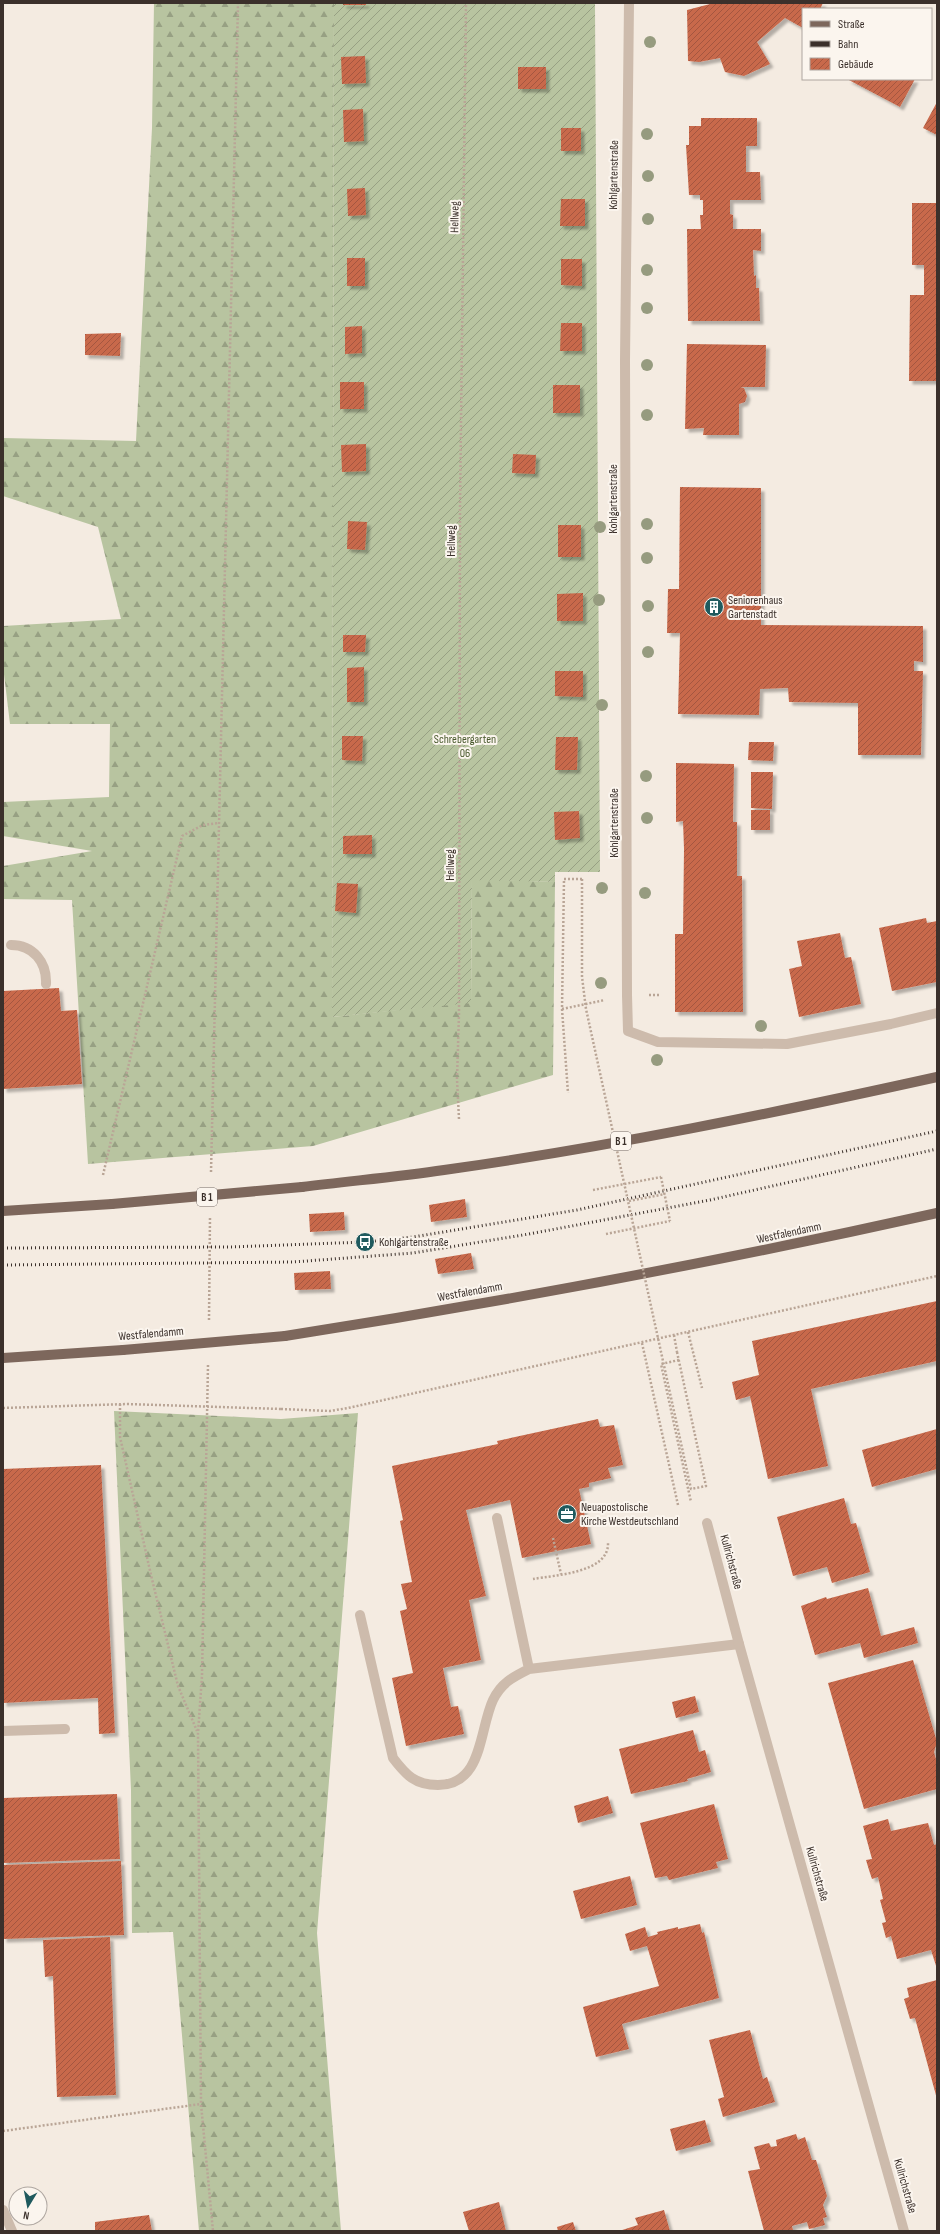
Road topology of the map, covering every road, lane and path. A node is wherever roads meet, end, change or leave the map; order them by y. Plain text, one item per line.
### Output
1 (238, 3) edge
2 (466, 3) edge
3 (629, 3) edge
4 (218, 823) junction
5 (11, 945) dead end
6 (46, 984) dead end
7 (627, 995) junction
8 (658, 995) dead end
9 (562, 1009) junction
10 (937, 1013) edge
11 (937, 1076) edge
12 (568, 1093) dead end
13 (459, 1119) dead end
14 (103, 1175) dead end
15 (210, 1176) dead end
16 (593, 1190) dead end
17 (665, 1194) junction
18 (628, 1202) junction
19 (3, 1211) edge
20 (937, 1214) edge
21 (210, 1215) dead end
22 (606, 1234) dead end
23 (937, 1276) edge
24 (209, 1325) dead end
25 (688, 1332) junction
26 (674, 1335) junction
27 (642, 1343) junction
28 (208, 1357) dead end
29 (3, 1358) edge
30 (679, 1360) junction
31 (702, 1388) dead end
32 (120, 1404) junction
33 (3, 1408) edge
34 (691, 1502) dead end
35 (678, 1504) dead end
36 (497, 1518) dead end
37 (707, 1523) dead end
38 (553, 1538) dead end
39 (608, 1543) dead end
40 (561, 1574) junction
41 (533, 1579) dead end
42 (360, 1615) dead end
43 (739, 1644) junction
44 (529, 1669) junction
45 (65, 1729) dead end
46 (3, 1731) edge
47 (198, 1733) junction
48 (201, 2104) junction
49 (3, 2131) edge
50 (3, 2210) edge
51 (12, 2231) edge
52 (213, 2231) edge
53 (904, 2231) edge

1 - 4 path
2 - 13 path, Hellweg
3 - 7 street, Kohlgartenstraße
4 - 14 path
4 - 15 path
5 - 6 street
7 - 8 path
7 - 9 path
7 - 10 street, Kohlgartenstraße
9 - 12 path
9 - 18 path, bridge
11 - 19 main road, B 1, bridge
16 - 17 path, bridge
17 - 18 path
17 - 22 path, bridge
18 - 30 path, bridge
20 - 29 main road, Westfalendamm, bridge
21 - 24 path
23 - 25 path
25 - 26 path
25 - 31 path
26 - 27 path
26 - 30 path, bridge
27 - 32 path, bridge
27 - 35 path
28 - 47 path
30 - 34 path
32 - 33 path
32 - 47 path
36 - 44 street
37 - 43 street, Kullrichstraße
38 - 40 path
39 - 40 path
40 - 41 path
42 - 44 street
43 - 44 street
43 - 53 street, Kullrichstraße
45 - 46 street
47 - 48 path
48 - 49 path
48 - 52 path
50 - 51 street

